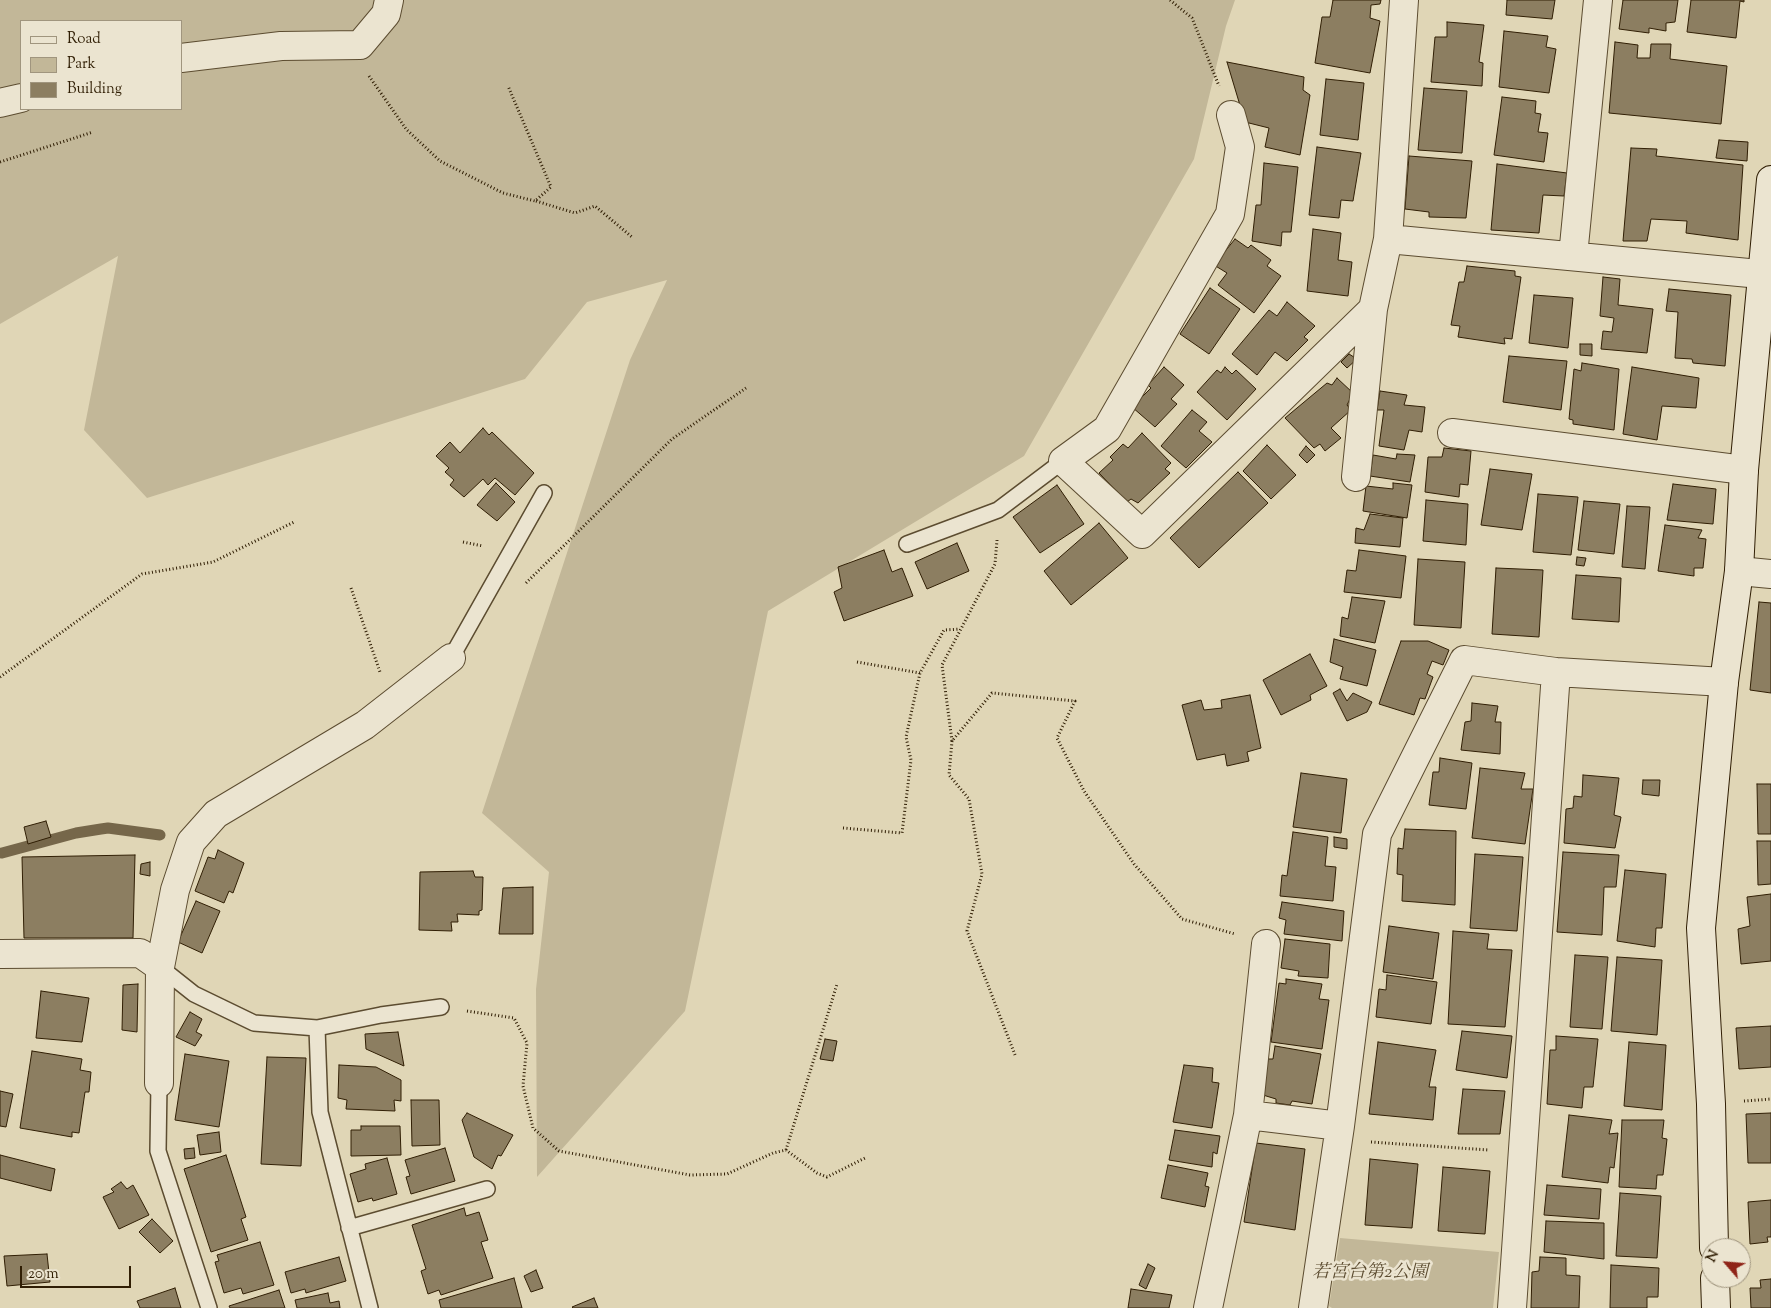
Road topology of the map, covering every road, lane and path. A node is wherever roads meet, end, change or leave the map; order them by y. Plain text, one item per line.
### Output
1 (1170, 0) edge
2 (1404, 0) edge
3 (1598, 0) edge
4 (384, 12) edge
5 (182, 58) edge
6 (508, 86) dead end
7 (20, 98) edge
8 (0, 103) edge
9 (1231, 115) joint
10 (93, 132) dead end
11 (0, 162) edge
12 (1771, 180) edge
13 (535, 201) junction
14 (632, 237) dead end
15 (1388, 239) junction
16 (1573, 256) junction
17 (1767, 274) edge
18 (1373, 309) junction
19 (746, 388) dead end
20 (1452, 433) dead end
21 (1063, 461) junction
22 (1744, 470) junction
23 (1356, 476) dead end
24 (544, 493) dead end
25 (998, 510) junction
26 (294, 522) dead end
27 (907, 544) dead end
28 (1739, 571) junction
29 (1771, 574) edge
30 (351, 588) dead end
31 (520, 590) dead end
32 (961, 629) junction
33 (451, 658) joint
34 (857, 662) dead end
35 (1556, 672) junction
36 (381, 673) dead end
37 (920, 673) junction
38 (0, 678) edge
39 (1724, 682) junction
40 (952, 740) junction
41 (843, 828) dead end
42 (1266, 944) joint
43 (0, 954) edge
44 (160, 967) junction
45 (836, 984) dead end
46 (441, 1007) joint
47 (317, 1028) junction
48 (1015, 1055) dead end
49 (159, 1083) joint
50 (1248, 1115) junction
51 (1339, 1133) junction
52 (786, 1150) junction
53 (1523, 1153) junction
54 (867, 1157) dead end
55 (488, 1189) dead end
56 (349, 1228) junction
57 (1714, 1238) edge
58 (1715, 1288) edge
59 (209, 1308) edge
60 (370, 1308) edge
61 (1208, 1308) edge
62 (1313, 1308) edge
63 (1512, 1308) edge
64 (1716, 1308) edge

1 - 9 path
2 - 15 street
3 - 16 street
4 - 5 street
4 - 13 path
6 - 13 path
7 - 8 street
9 - 21 street
10 - 11 path
12 - 17 street
13 - 14 path
15 - 16 street
15 - 18 street
16 - 17 street
17 - 22 street
18 - 21 street
18 - 23 street
19 - 31 path
20 - 22 street
21 - 25 lane
22 - 28 street
24 - 33 lane
25 - 27 lane
25 - 32 path
26 - 38 path
28 - 29 street
28 - 39 street
30 - 36 path
32 - 37 path
32 - 40 path
33 - 44 street
34 - 37 path
35 - 39 street
35 - 51 street
35 - 53 street
37 - 41 path
39 - 57 street
40 - 42 path
40 - 48 path
42 - 50 street
43 - 44 street
44 - 47 lane
44 - 49 street
45 - 52 path
46 - 47 lane
46 - 52 path
47 - 56 lane
49 - 59 lane
50 - 51 street
50 - 61 street
51 - 53 path
51 - 62 street
52 - 54 path
53 - 63 street
55 - 56 lane
56 - 60 lane
58 - 64 street

